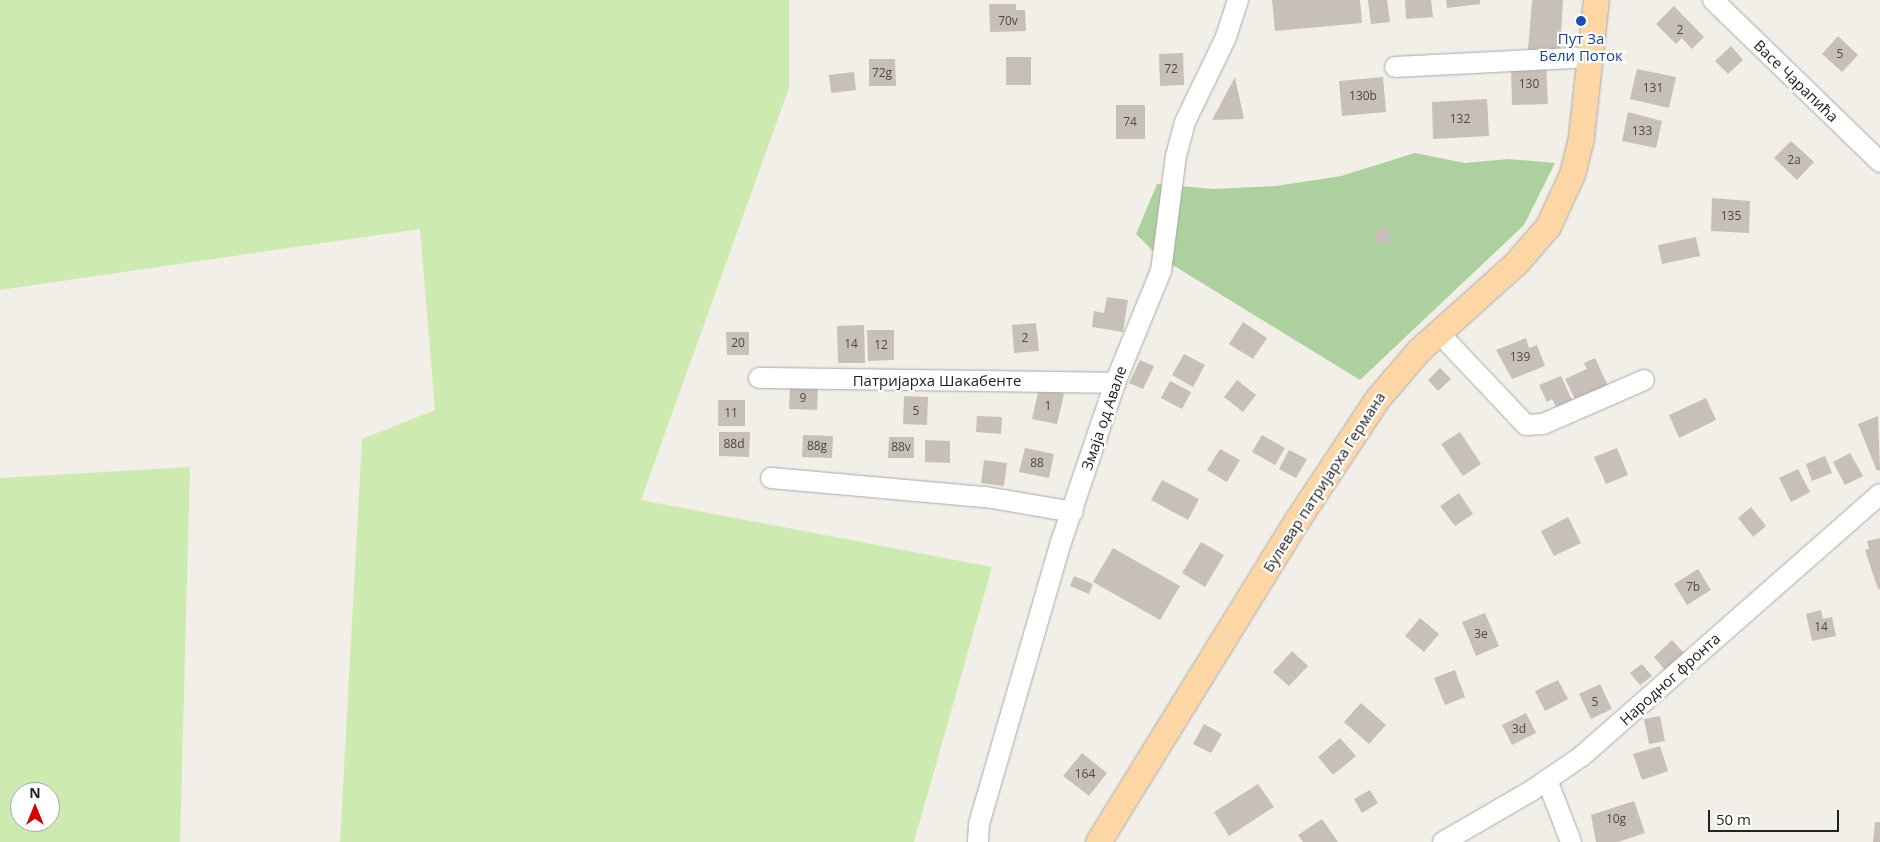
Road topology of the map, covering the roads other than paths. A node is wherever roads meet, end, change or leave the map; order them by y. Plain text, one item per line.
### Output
1 (1238, 0) edge
2 (1596, 0) edge
3 (1713, 0) edge
4 (1592, 57) junction
5 (1395, 67) dead end
6 (1880, 162) edge
7 (1438, 332) junction
8 (759, 378) dead end
9 (1644, 380) dead end
10 (1115, 383) junction
11 (771, 478) dead end
12 (1880, 494) edge
13 (1073, 512) junction
14 (1547, 780) junction
15 (978, 842) edge
16 (1098, 842) edge
17 (1443, 842) edge
18 (1571, 842) edge

1 - 10 street, Змаја од Авале
2 - 4 main road, Булевар патријарха Германа
3 - 6 street, Васе Чарапића
4 - 5 street
4 - 7 main road, Булевар патријарха Германа
7 - 9 street
7 - 16 main road, Булевар патријарха Германа
8 - 10 street, Патријарха Шакабенте
10 - 13 street, Змаја од Авале
11 - 13 street
12 - 14 street, Народног фронта
13 - 15 street, Змаја од Авале
14 - 17 street, Народног фронта
14 - 18 street

